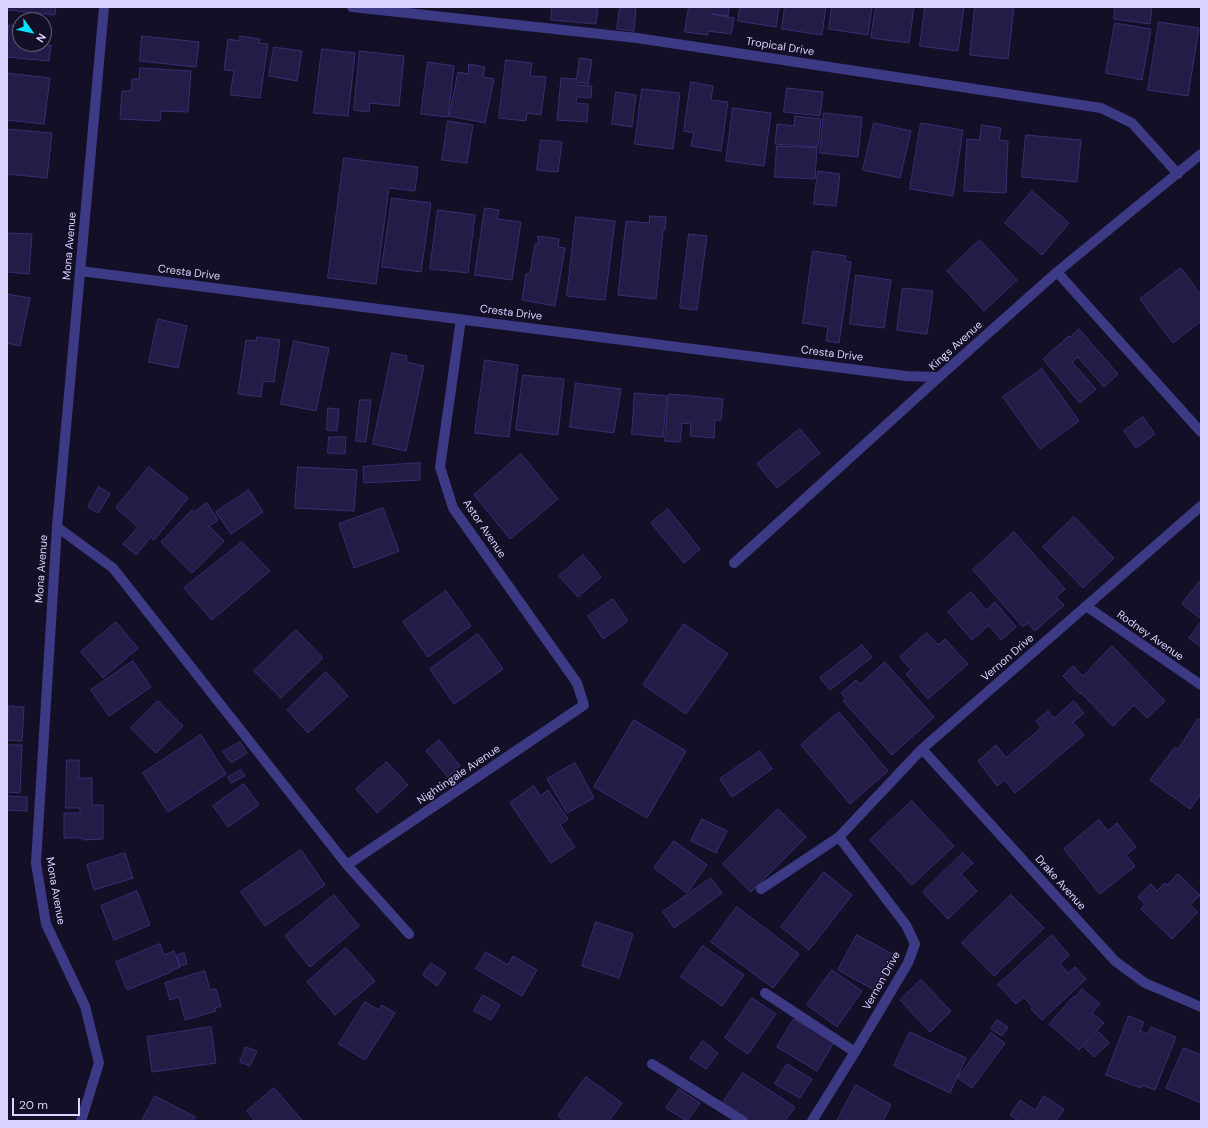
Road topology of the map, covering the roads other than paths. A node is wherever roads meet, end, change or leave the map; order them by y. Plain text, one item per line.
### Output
1 (104, 7) edge
2 (352, 7) edge
3 (1201, 154) edge
4 (1178, 174) junction
5 (80, 271) junction
6 (1057, 272) junction
7 (461, 319) junction
8 (939, 377) junction
9 (1201, 432) edge
10 (1201, 506) edge
11 (57, 527) junction
12 (734, 563) dead end
13 (1086, 606) junction
14 (1201, 685) edge
15 (584, 706) joint
16 (922, 749) junction
17 (839, 837) junction
18 (347, 864) junction
19 (761, 889) dead end
20 (408, 934) dead end
21 (765, 993) dead end
22 (1201, 1006) edge
23 (855, 1052) junction
24 (652, 1064) dead end
25 (81, 1121) edge
26 (743, 1121) edge
27 (812, 1121) edge

1 - 5 street, Mona Avenue
2 - 4 street, Tropical Drive
3 - 4 street, Kings Avenue
4 - 6 street, Kings Avenue
5 - 7 street, Cresta Drive
5 - 11 street, Mona Avenue
6 - 8 street, Kings Avenue
6 - 9 street
7 - 8 street, Cresta Drive
7 - 15 street, Astor Avenue
8 - 12 street, Kings Avenue
10 - 13 street, Vernon Drive
11 - 18 street
11 - 25 street, Mona Avenue
13 - 14 street, Rodney Avenue
13 - 16 street, Vernon Drive
15 - 18 street, Nightingale Avenue
16 - 17 street, Vernon Drive
16 - 22 street, Drake Avenue
17 - 19 street, Vernon Drive
17 - 23 street, Vernon Drive
18 - 20 street
21 - 23 street
23 - 27 street, Vernon Drive
24 - 26 street

